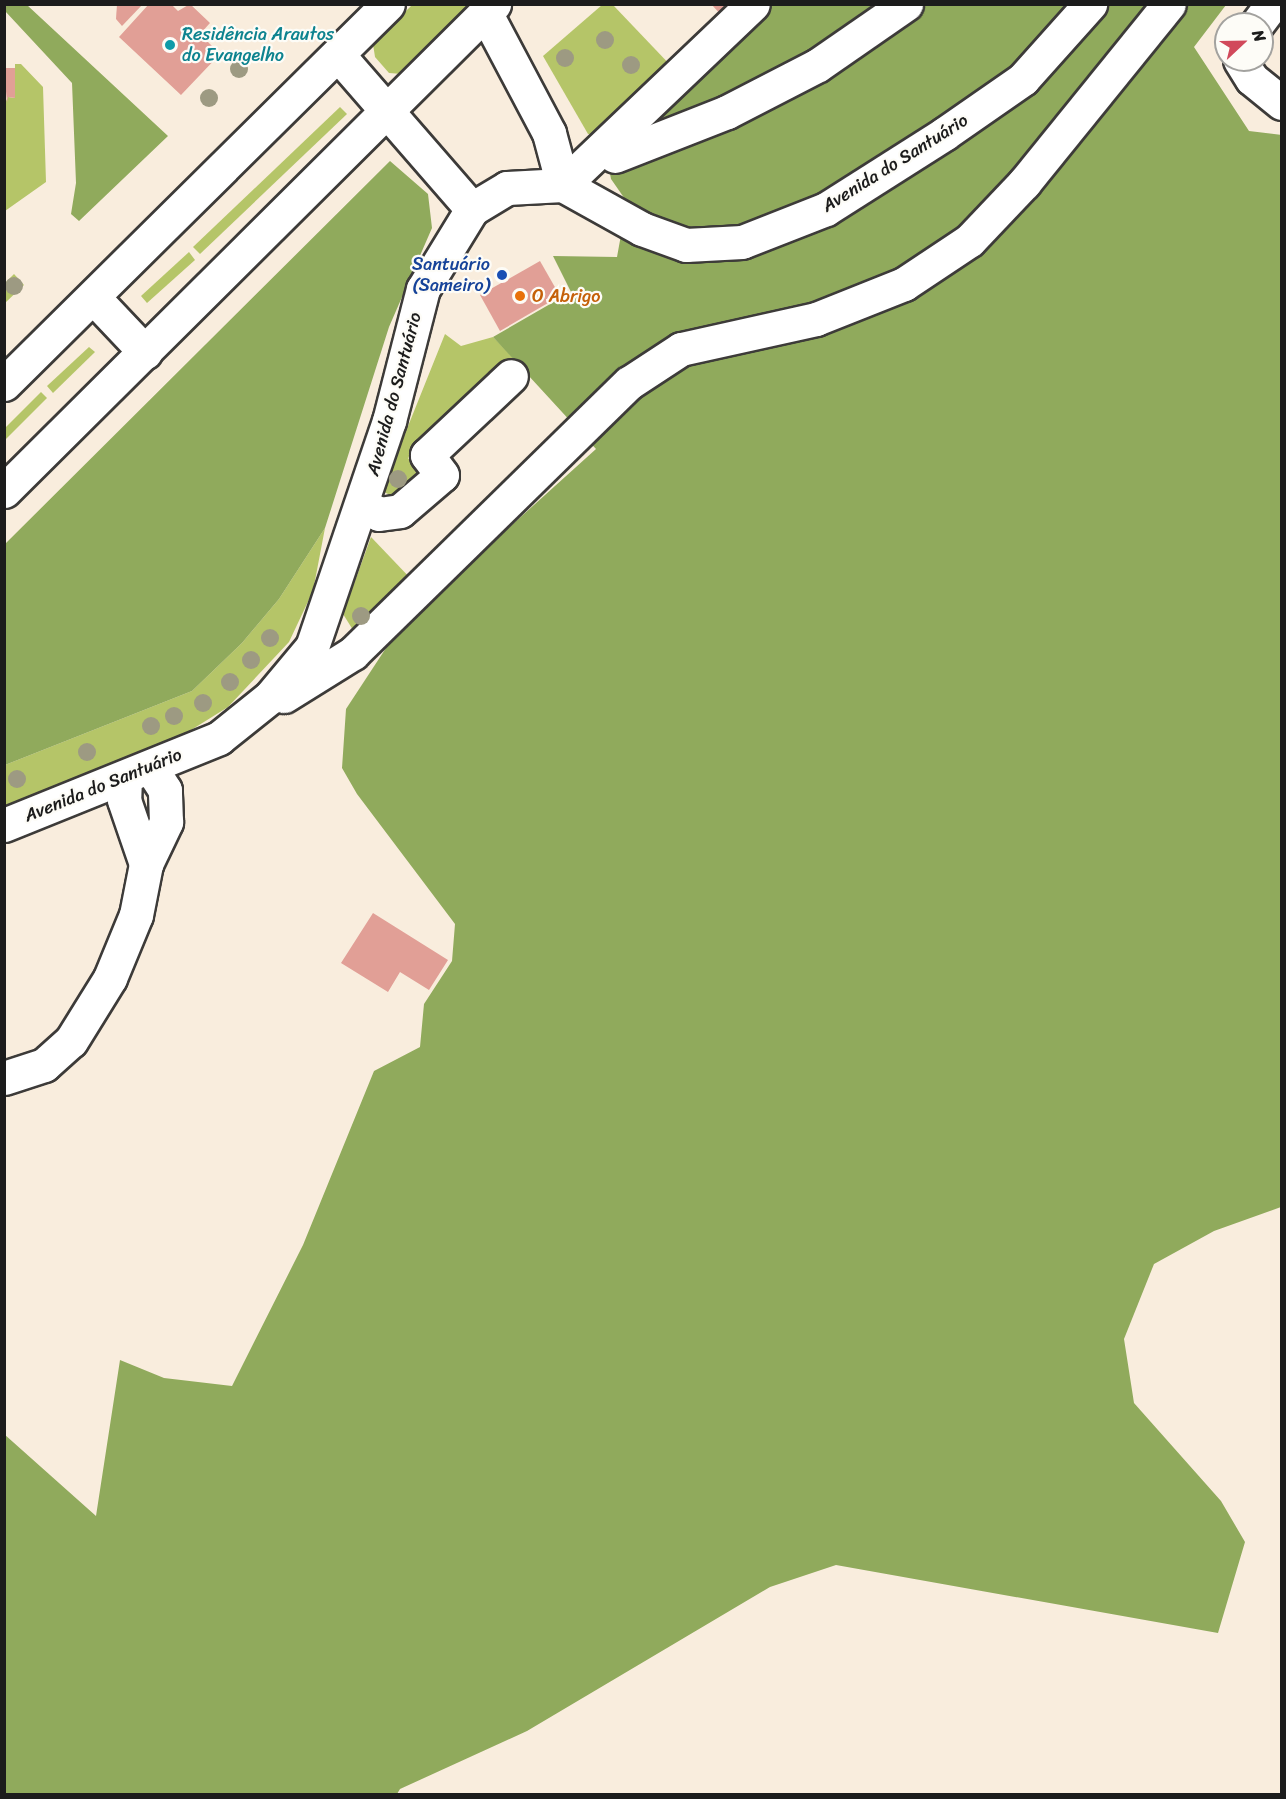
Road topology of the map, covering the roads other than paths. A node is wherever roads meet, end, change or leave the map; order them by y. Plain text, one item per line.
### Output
1 (388, 4) edge
2 (753, 4) edge
3 (906, 4) edge
4 (1090, 4) edge
5 (1169, 4) edge
6 (490, 9) edge
7 (339, 56) junction
8 (1247, 72) edge
9 (1281, 103) edge
10 (388, 112) junction
11 (615, 156) dead end
12 (563, 185) junction
13 (472, 209) junction
14 (93, 297) junction
15 (145, 352) junction
16 (511, 376) dead end
17 (4, 384) edge
18 (4, 491) edge
19 (363, 505) junction
20 (233, 727) junction
21 (138, 772) junction
22 (4, 825) edge
23 (4, 1078) edge

1 - 7 street
2 - 12 street
3 - 11 street
4 - 12 street, Avenida do Santuário
5 - 20 street, Avenida do Santuário
6 - 10 street
6 - 12 street
7 - 10 street
7 - 14 street
8 - 9 street
10 - 13 street
10 - 15 street
12 - 13 street, Avenida do Santuário
13 - 19 street, Avenida do Santuário
14 - 15 street
14 - 17 street
15 - 18 street
16 - 19 street
19 - 20 street, Avenida do Santuário
20 - 21 street, Avenida do Santuário
21 - 22 street, Avenida do Santuário
21 - 23 street

